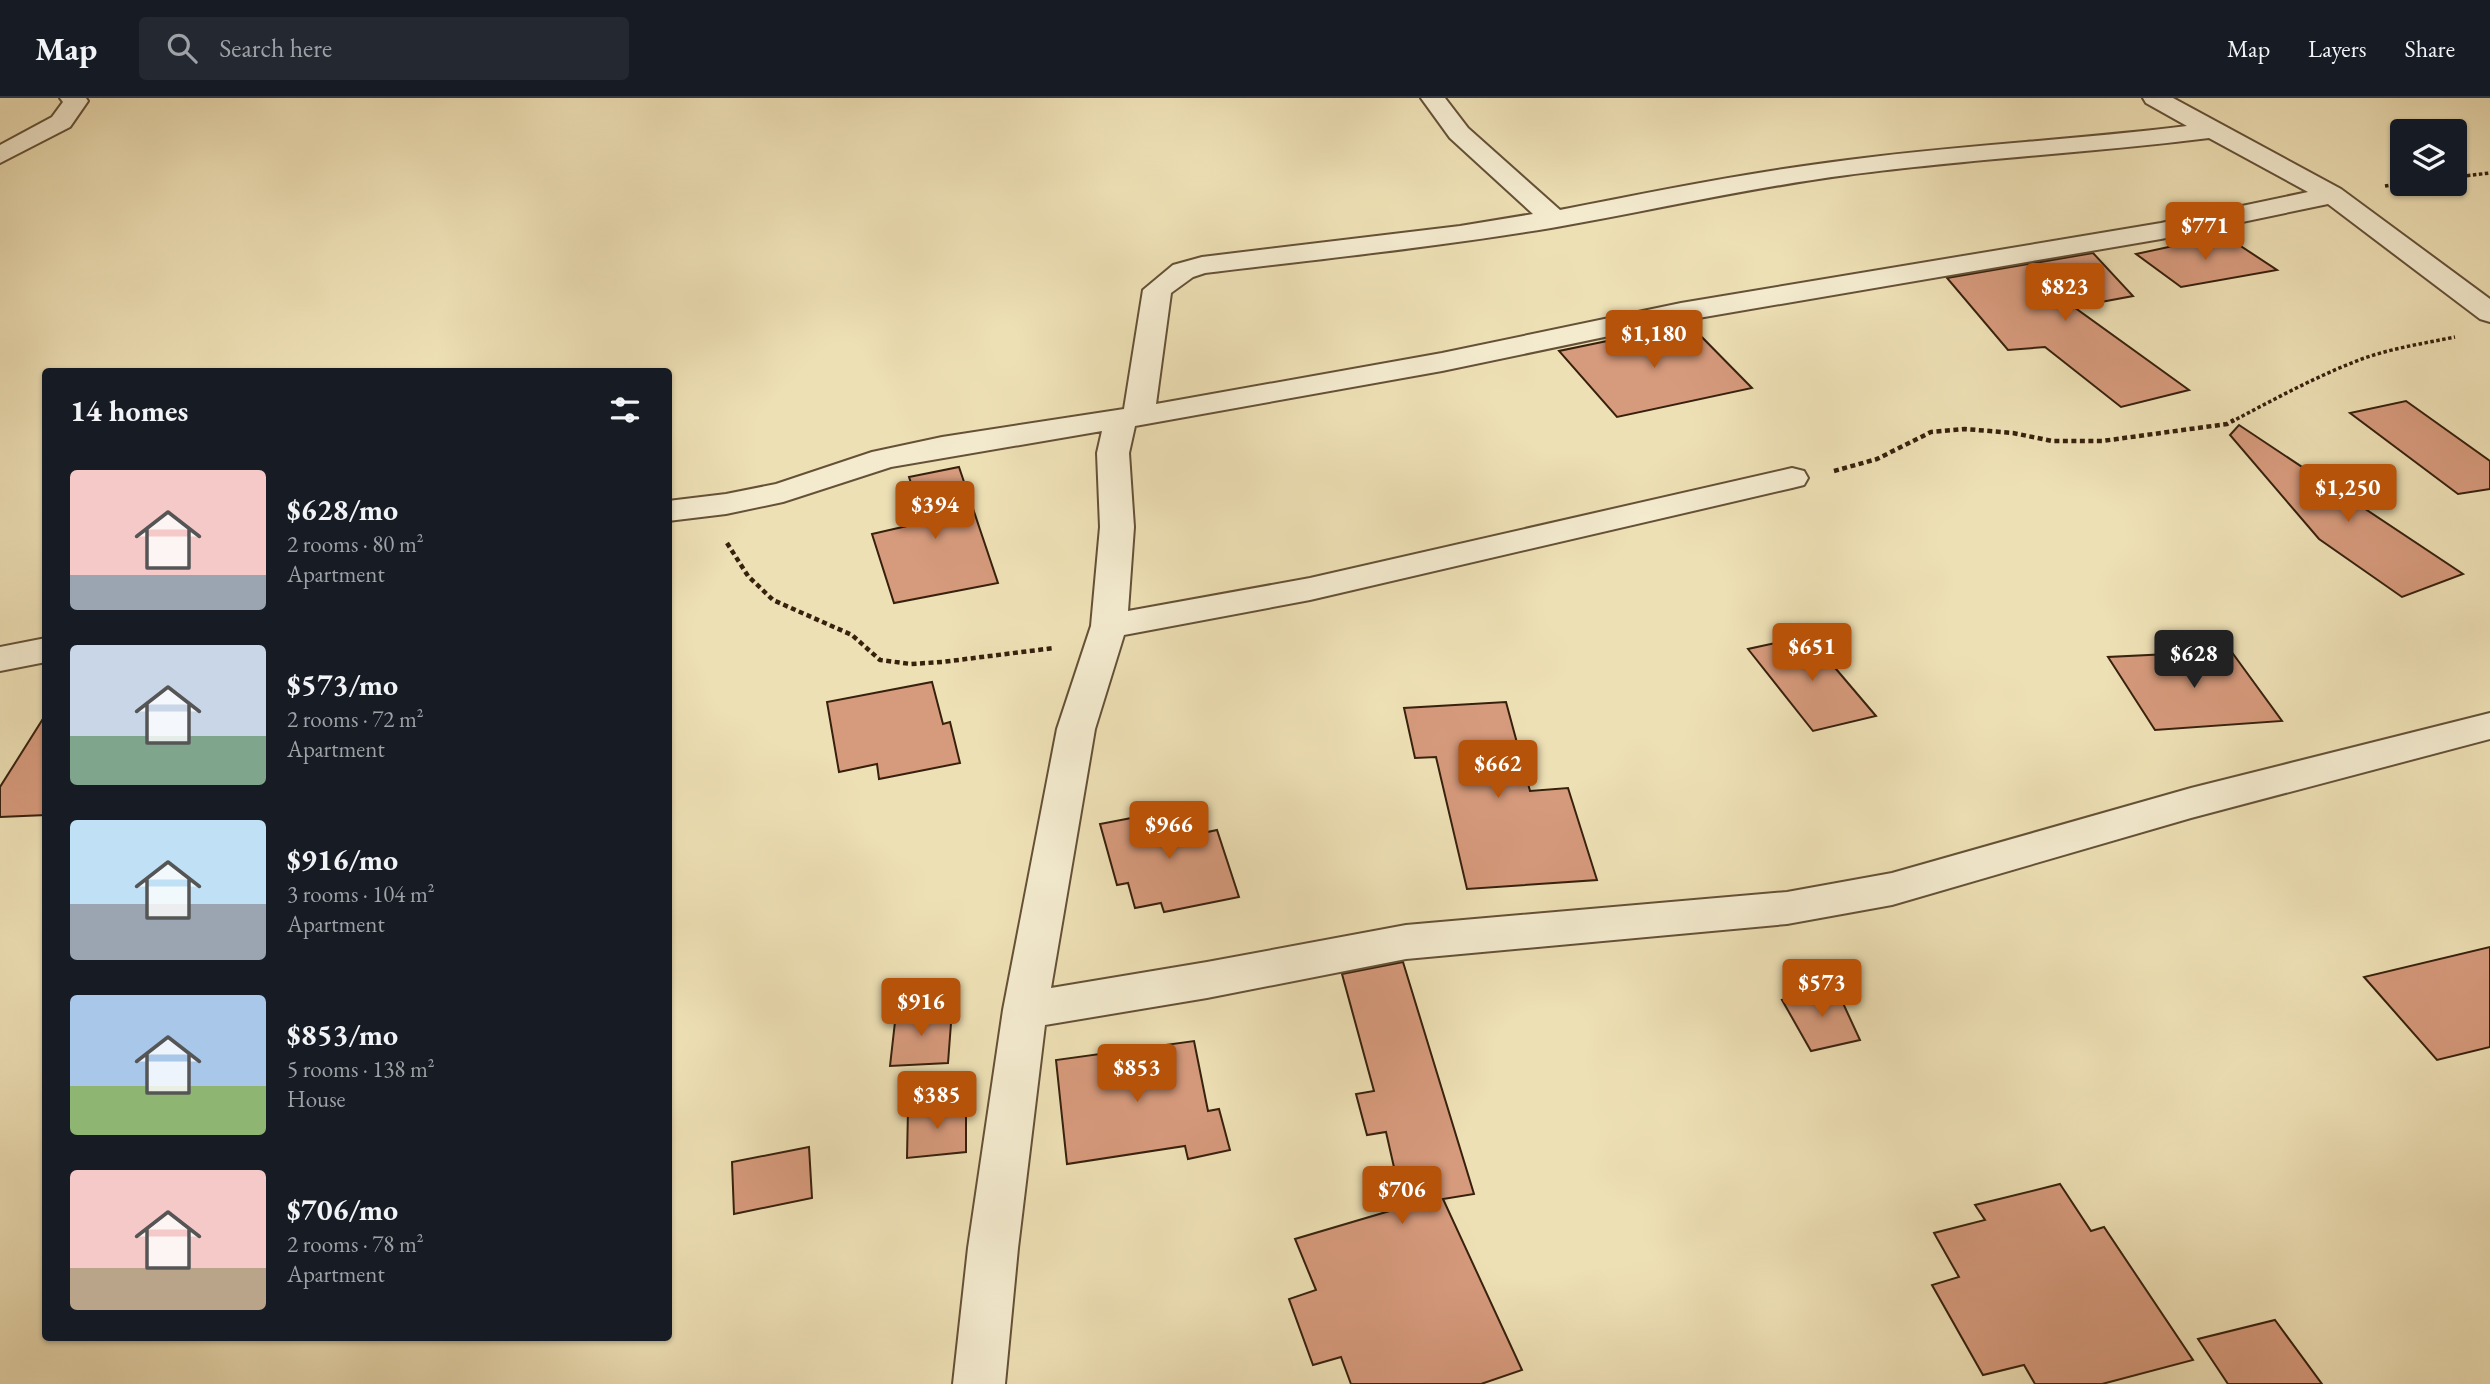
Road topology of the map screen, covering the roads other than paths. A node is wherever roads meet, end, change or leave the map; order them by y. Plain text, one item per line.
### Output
1 (72, 98) edge
2 (1433, 98) edge
3 (2155, 98) edge
4 (2212, 130) junction
5 (0, 155) edge
6 (2332, 195) junction
7 (1554, 219) junction
8 (2490, 313) edge
9 (1130, 417) junction
10 (1792, 478) road end
11 (672, 511) edge
12 (1108, 631) junction
13 (42, 651) edge
14 (0, 659) edge
15 (2490, 726) edge
16 (1025, 1010) junction
17 (979, 1384) edge

1 - 5 street
2 - 7 street
3 - 4 street
4 - 6 street
4 - 7 street
6 - 8 street
6 - 9 street
7 - 9 street
9 - 11 street
9 - 12 street
10 - 12 street
12 - 16 street
13 - 14 street
15 - 16 street
16 - 17 street

